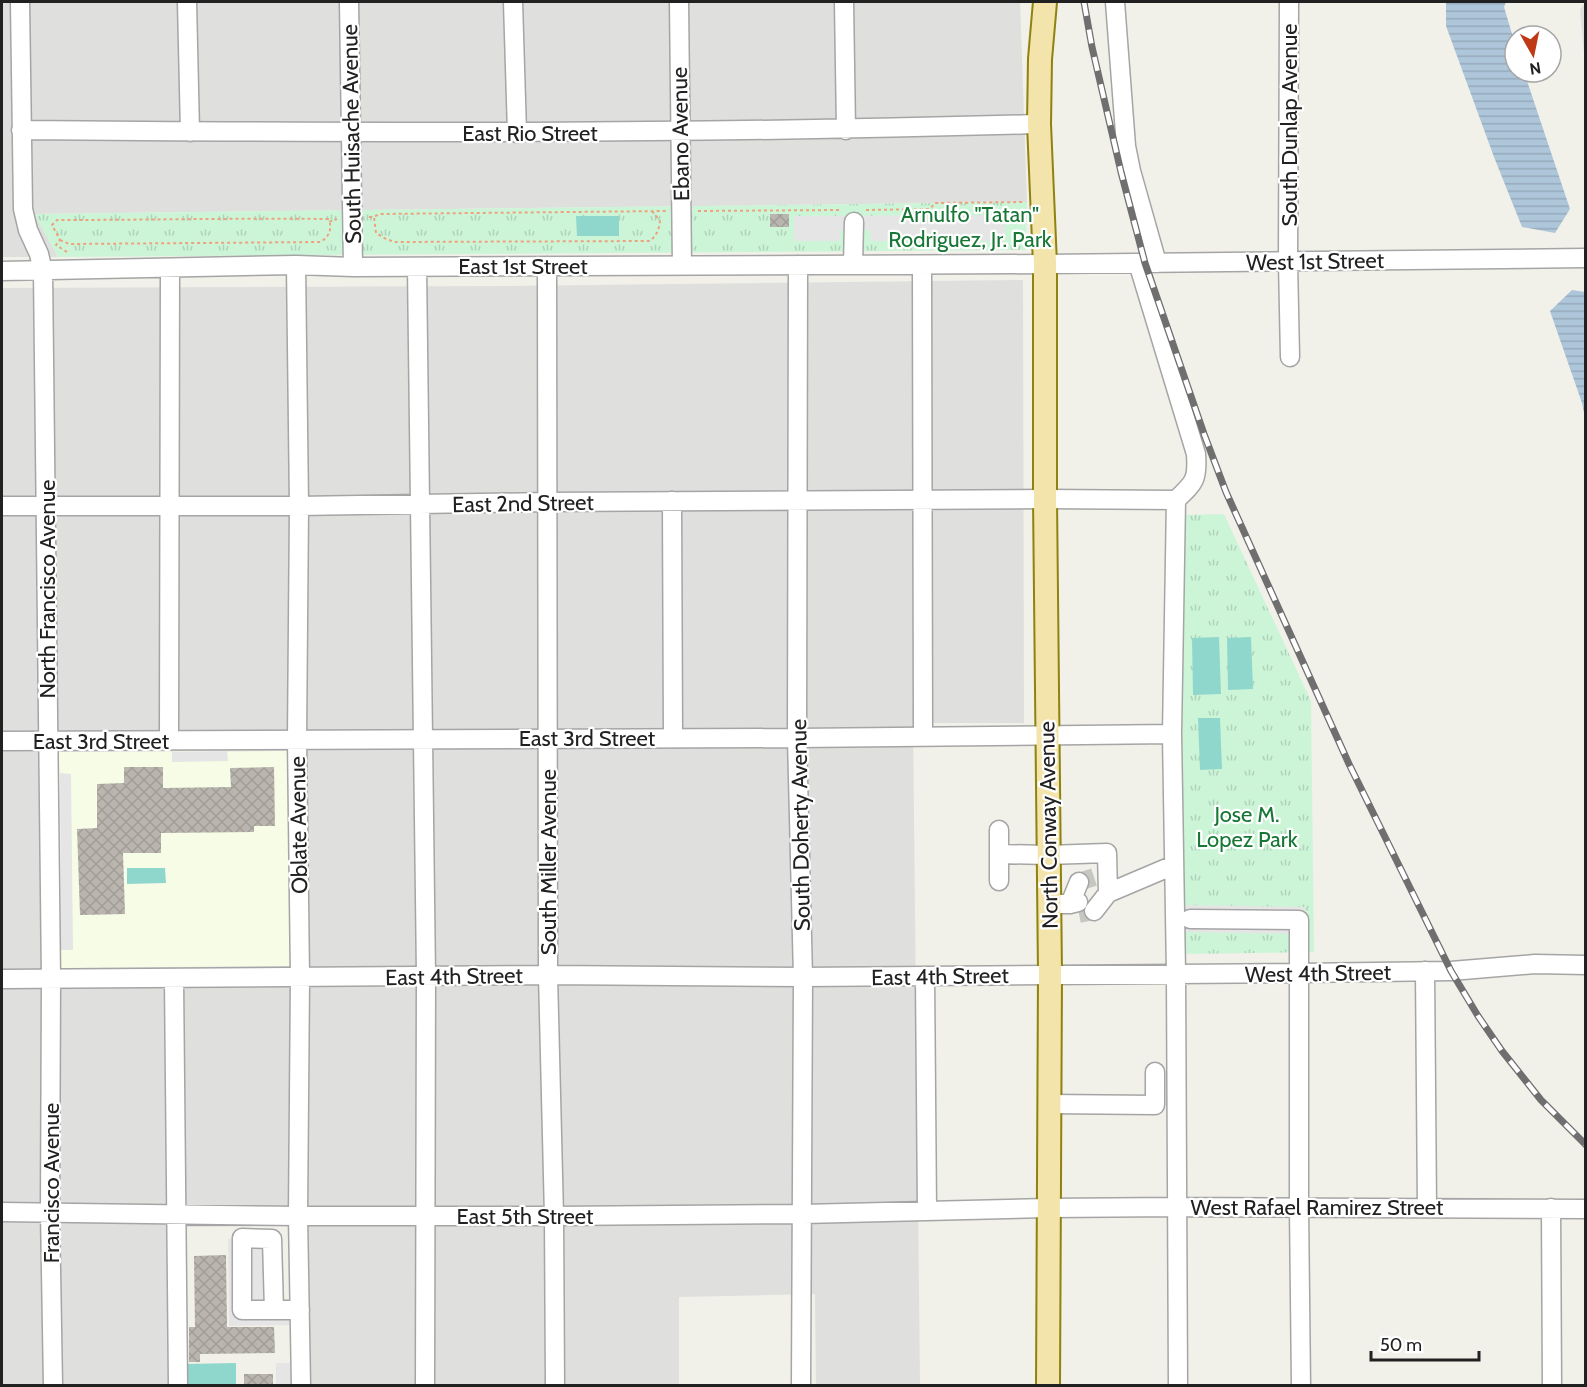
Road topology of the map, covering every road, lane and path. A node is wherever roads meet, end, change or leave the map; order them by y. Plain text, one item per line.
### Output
1 (20, 2) edge
2 (187, 2) edge
3 (349, 2) edge
4 (513, 2) edge
5 (679, 2) edge
6 (844, 2) edge
7 (1045, 2) edge
8 (1115, 2) edge
9 (1289, 2) edge
10 (1039, 124) junction
11 (21, 130) junction
12 (846, 130) junction
13 (190, 132) junction
14 (680, 132) junction
15 (351, 133) junction
16 (517, 133) junction
17 (681, 211) junction
18 (374, 217) dead end
19 (329, 222) dead end
20 (854, 222) dead end
21 (60, 240) dead end
22 (1586, 258) edge
23 (1288, 262) junction
24 (1138, 263) junction
25 (1157, 263) junction
26 (1045, 264) junction
27 (296, 265) junction
28 (798, 265) junction
29 (853, 265) junction
30 (922, 265) junction
31 (547, 266) junction
32 (682, 266) junction
33 (353, 267) junction
34 (417, 267) junction
35 (170, 268) junction
36 (2, 271) edge
37 (43, 271) junction
38 (1290, 357) dead end
39 (1045, 499) junction
40 (922, 500) junction
41 (1176, 500) junction
42 (672, 501) junction
43 (798, 501) junction
44 (548, 502) junction
45 (419, 504) junction
46 (2, 506) edge
47 (47, 506) junction
48 (170, 506) junction
49 (299, 506) junction
50 (1172, 734) junction
51 (1047, 735) junction
52 (923, 736) junction
53 (548, 738) junction
54 (673, 738) junction
55 (797, 738) junction
56 (297, 739) junction
57 (422, 739) junction
58 (169, 740) junction
59 (2, 741) edge
60 (48, 741) junction
61 (999, 830) dead end
62 (999, 854) junction
63 (1048, 855) junction
64 (1174, 865) junction
65 (999, 881) dead end
66 (1082, 903) junction
67 (1190, 919) dead end
68 (1586, 965) edge
69 (1425, 971) junction
70 (1299, 973) junction
71 (1050, 974) junction
72 (1176, 974) junction
73 (548, 975) junction
74 (426, 976) junction
75 (925, 976) junction
76 (803, 977) junction
77 (300, 978) junction
78 (2, 979) edge
79 (174, 979) junction
80 (51, 980) junction
81 (1155, 1072) dead end
82 (1049, 1104) junction
83 (1176, 1207) junction
84 (1299, 1207) junction
85 (1048, 1208) junction
86 (1427, 1208) junction
87 (1551, 1208) junction
88 (1586, 1209) edge
89 (927, 1211) junction
90 (2, 1212) edge
91 (50, 1212) junction
92 (176, 1214) junction
93 (803, 1214) junction
94 (252, 1215) junction
95 (298, 1216) junction
96 (425, 1216) junction
97 (554, 1216) junction
98 (252, 1239) junction
99 (274, 1310) junction
100 (300, 1310) junction
101 (53, 1386) edge
102 (178, 1386) edge
103 (302, 1386) edge
104 (425, 1386) edge
105 (555, 1386) edge
106 (801, 1386) edge
107 (1048, 1386) edge
108 (1178, 1386) edge
109 (1301, 1386) edge
110 (1552, 1386) edge

1 - 11 street, North Francisco Avenue
2 - 13 street
3 - 15 street, South Huisache Avenue
4 - 16 street
5 - 14 street, Ebano Avenue
6 - 12 street
7 - 10 main road, North Conway Avenue
8 - 25 street
9 - 23 street, South Dunlap Avenue
10 - 12 street, East Rio Street
10 - 26 main road, North Conway Avenue
11 - 13 street, East Rio Street
11 - 37 street, North Francisco Avenue
12 - 14 street, East Rio Street
13 - 15 street, East Rio Street
14 - 16 street, East Rio Street
14 - 17 street, Ebano Avenue
15 - 16 street, East Rio Street
15 - 33 street, South Huisache Avenue
17 - 18 path
17 - 32 street, Ebano Avenue
19 - 21 path
20 - 29 street
22 - 23 street, West 1st Street
23 - 25 street, West 1st Street
23 - 38 street, South Dunlap Avenue
24 - 25 street, West 1st Street
24 - 26 street, West 1st Street
24 - 41 street
26 - 30 street, East 1st Street
26 - 39 main road, North Conway Avenue
27 - 33 street, East 1st Street
27 - 35 street, East 1st Street
27 - 49 street, Oblate Avenue
28 - 29 street, East 1st Street
28 - 32 street, East 1st Street
28 - 43 street, South Doherty Avenue
29 - 30 street, East 1st Street
30 - 40 street
31 - 32 street, East 1st Street
31 - 34 street, East 1st Street
31 - 44 street, South Miller Avenue
33 - 34 street, East 1st Street
34 - 45 street
35 - 37 street, East 1st Street
35 - 48 street
36 - 37 street, East 1st Street
37 - 47 street, North Francisco Avenue
39 - 40 street, East 2nd Street
39 - 41 street, East 2nd Street
39 - 51 main road, North Conway Avenue
40 - 43 street, East 2nd Street
40 - 52 street
41 - 50 street
42 - 43 street, East 2nd Street
42 - 44 street, East 2nd Street
42 - 54 street
43 - 55 street, South Doherty Avenue
44 - 45 street, East 2nd Street
44 - 53 street, South Miller Avenue
45 - 49 street, East 2nd Street
45 - 57 street
46 - 47 street, East 2nd Street
47 - 48 street, East 2nd Street
47 - 60 street, North Francisco Avenue
48 - 49 street, East 2nd Street
48 - 58 street
49 - 56 street, Oblate Avenue
50 - 51 street, East 3rd Street
50 - 64 street
51 - 52 street, East 3rd Street
51 - 63 main road, North Conway Avenue
52 - 55 street, East 3rd Street
53 - 54 street, East 3rd Street
53 - 57 street, East 3rd Street
53 - 73 street, South Miller Avenue
54 - 55 street, East 3rd Street
55 - 76 street, South Doherty Avenue
56 - 57 street, East 3rd Street
56 - 58 street, East 3rd Street
56 - 77 street, Oblate Avenue
57 - 74 street
58 - 60 street, East 3rd Street
59 - 60 street, East 3rd Street
60 - 80 street, North Francisco Avenue
61 - 62 street
62 - 63 street
62 - 65 street
63 - 66 main road, North Conway Avenue
63 - 66 street
64 - 66 street
64 - 72 street
66 - 66 street
66 - 71 main road, North Conway Avenue
67 - 70 street
68 - 69 street, West 4th Street
69 - 70 street, West 4th Street
69 - 86 street
70 - 72 street, West 4th Street
70 - 84 street
71 - 72 street, West 4th Street
71 - 75 street, East 4th Street
71 - 82 main road, North Conway Avenue
72 - 83 street
73 - 74 street, East 4th Street
73 - 76 street, East 4th Street
73 - 97 street, South Miller Avenue
74 - 77 street, East 4th Street
74 - 96 street
75 - 76 street, East 4th Street
75 - 89 street
76 - 93 street, South Doherty Avenue
77 - 79 street, East 4th Street
77 - 95 street, Oblate Avenue
78 - 80 street, East 4th Street
79 - 80 street, East 4th Street
79 - 92 street
80 - 91 street, Francisco Avenue
81 - 82 street
82 - 85 main road, North Conway Avenue
83 - 84 street, West Rafael Ramirez Street
83 - 85 street, West Rafael Ramirez Street
83 - 108 street
84 - 86 street, West Rafael Ramirez Street
84 - 109 street
85 - 89 street, East 5th Street
85 - 107 main road, North Conway Avenue
86 - 87 street, West Rafael Ramirez Street
87 - 88 street, West Rafael Ramirez Street
87 - 110 street
89 - 93 street, East 5th Street
90 - 91 street, East 5th Street
91 - 92 street, East 5th Street
91 - 101 street, Francisco Avenue
92 - 94 street, East 5th Street
92 - 102 street
93 - 97 street, East 5th Street
93 - 106 street, South Doherty Avenue
94 - 95 street, East 5th Street
94 - 98 street
95 - 96 street, East 5th Street
95 - 100 street, Oblate Avenue
96 - 97 street, East 5th Street
96 - 104 street
97 - 105 street, South Miller Avenue
98 - 99 street
98 - 99 street
99 - 100 street
100 - 103 street, Oblate Avenue

